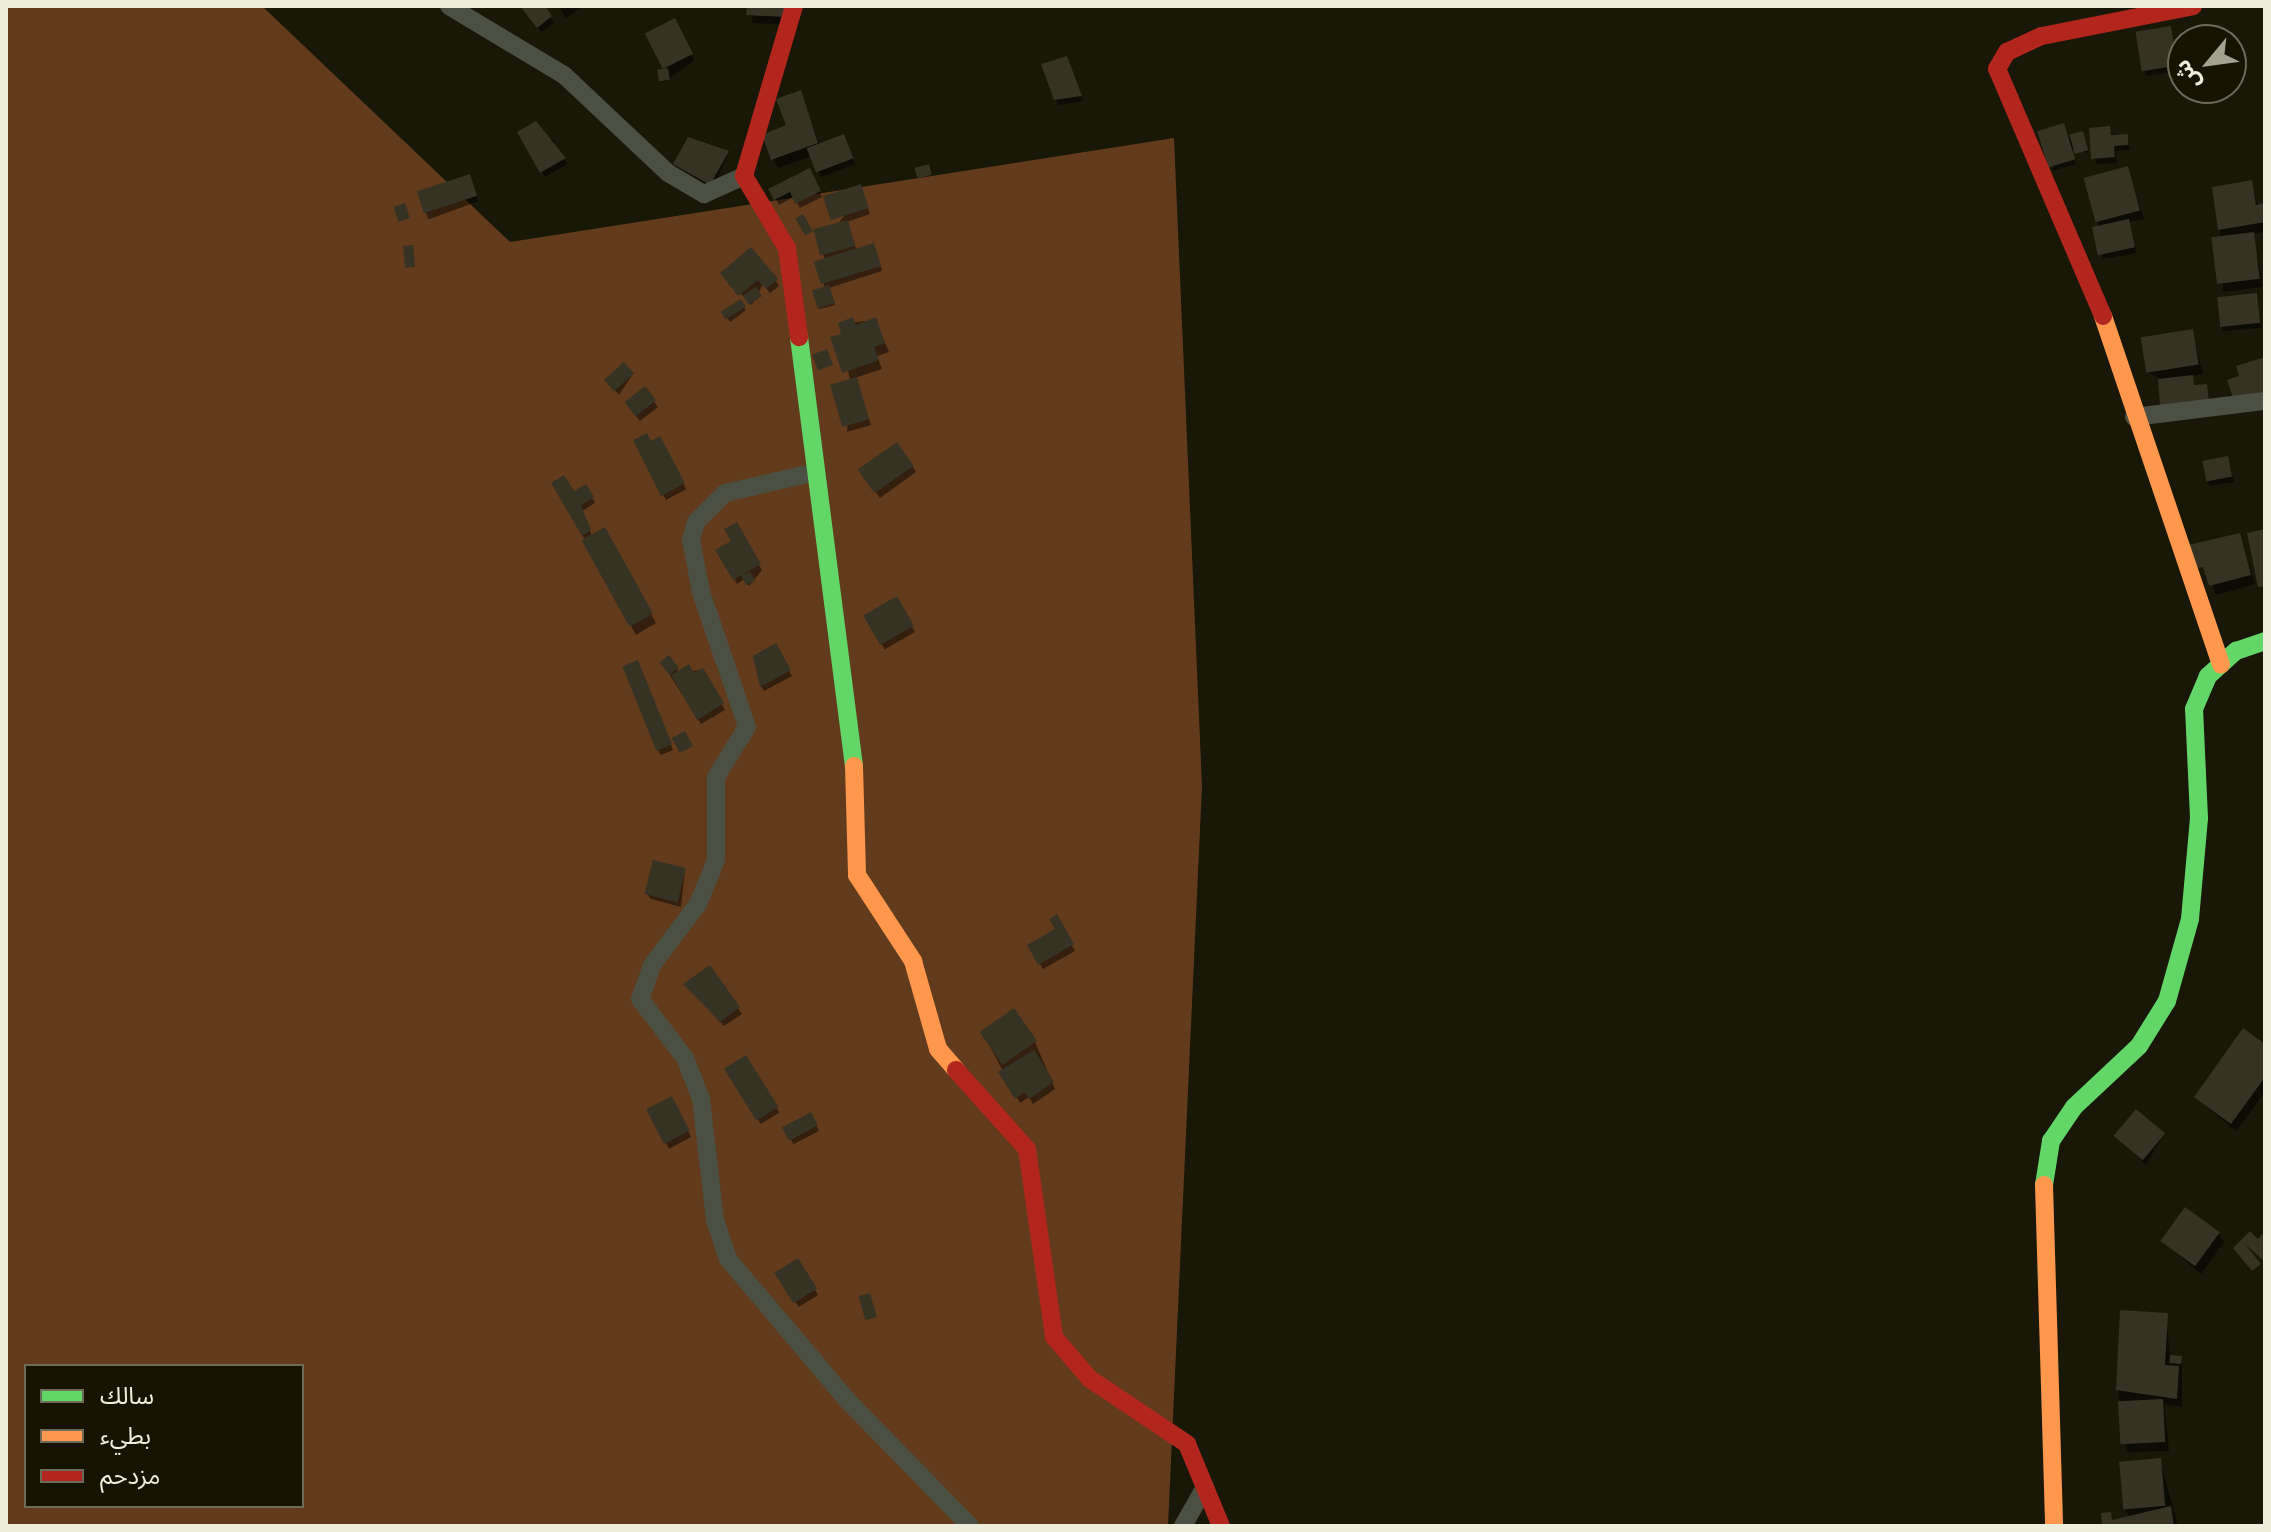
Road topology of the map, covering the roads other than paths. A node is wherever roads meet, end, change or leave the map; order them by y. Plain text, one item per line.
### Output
1 (449, 6) edge
2 (794, 6) edge
3 (2193, 6) edge
4 (744, 176) junction
5 (2265, 401) edge
6 (2134, 417) junction
7 (816, 472) junction
8 (2265, 641) edge
9 (2221, 665) junction
10 (1205, 1487) junction
11 (970, 1526) edge
12 (1183, 1526) edge
13 (1221, 1526) edge
14 (2054, 1526) edge

1 - 4 street
2 - 4 street
3 - 6 street
4 - 7 street
5 - 6 street
6 - 9 street
7 - 10 street
7 - 11 street
8 - 9 street
9 - 14 street
10 - 12 street
10 - 13 street

